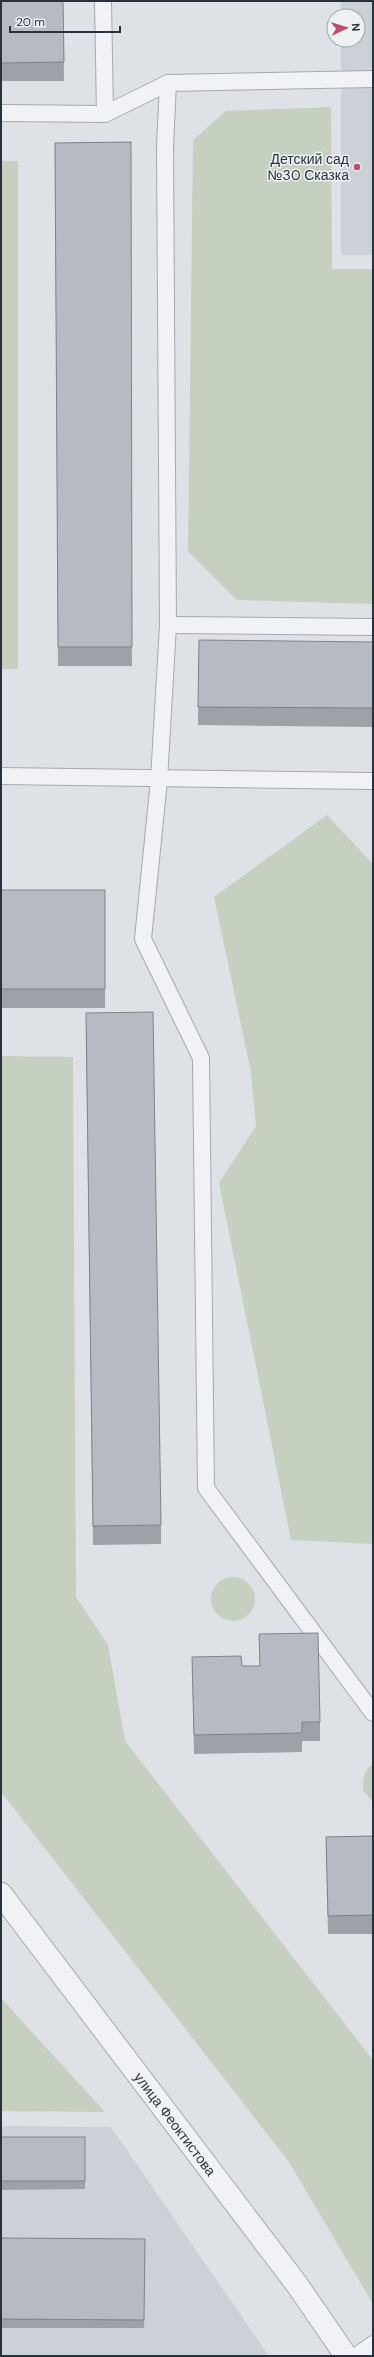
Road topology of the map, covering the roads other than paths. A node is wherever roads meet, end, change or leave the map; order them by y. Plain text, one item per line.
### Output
1 (103, 1) edge
2 (373, 79) edge
3 (168, 83) junction
4 (1, 113) edge
5 (105, 114) junction
6 (168, 625) junction
7 (373, 627) edge
8 (1, 776) edge
9 (159, 780) junction
10 (370, 783) edge
11 (373, 1713) edge
12 (1, 1894) edge
13 (373, 2344) edge
14 (346, 2356) edge
15 (356, 2356) edge

1 - 5 lane
2 - 3 lane
3 - 5 lane
3 - 6 lane
4 - 5 lane
6 - 7 lane
6 - 9 lane
8 - 9 lane
9 - 10 lane
9 - 11 lane
12 - 14 street, улица Феоктистова
13 - 15 lane

